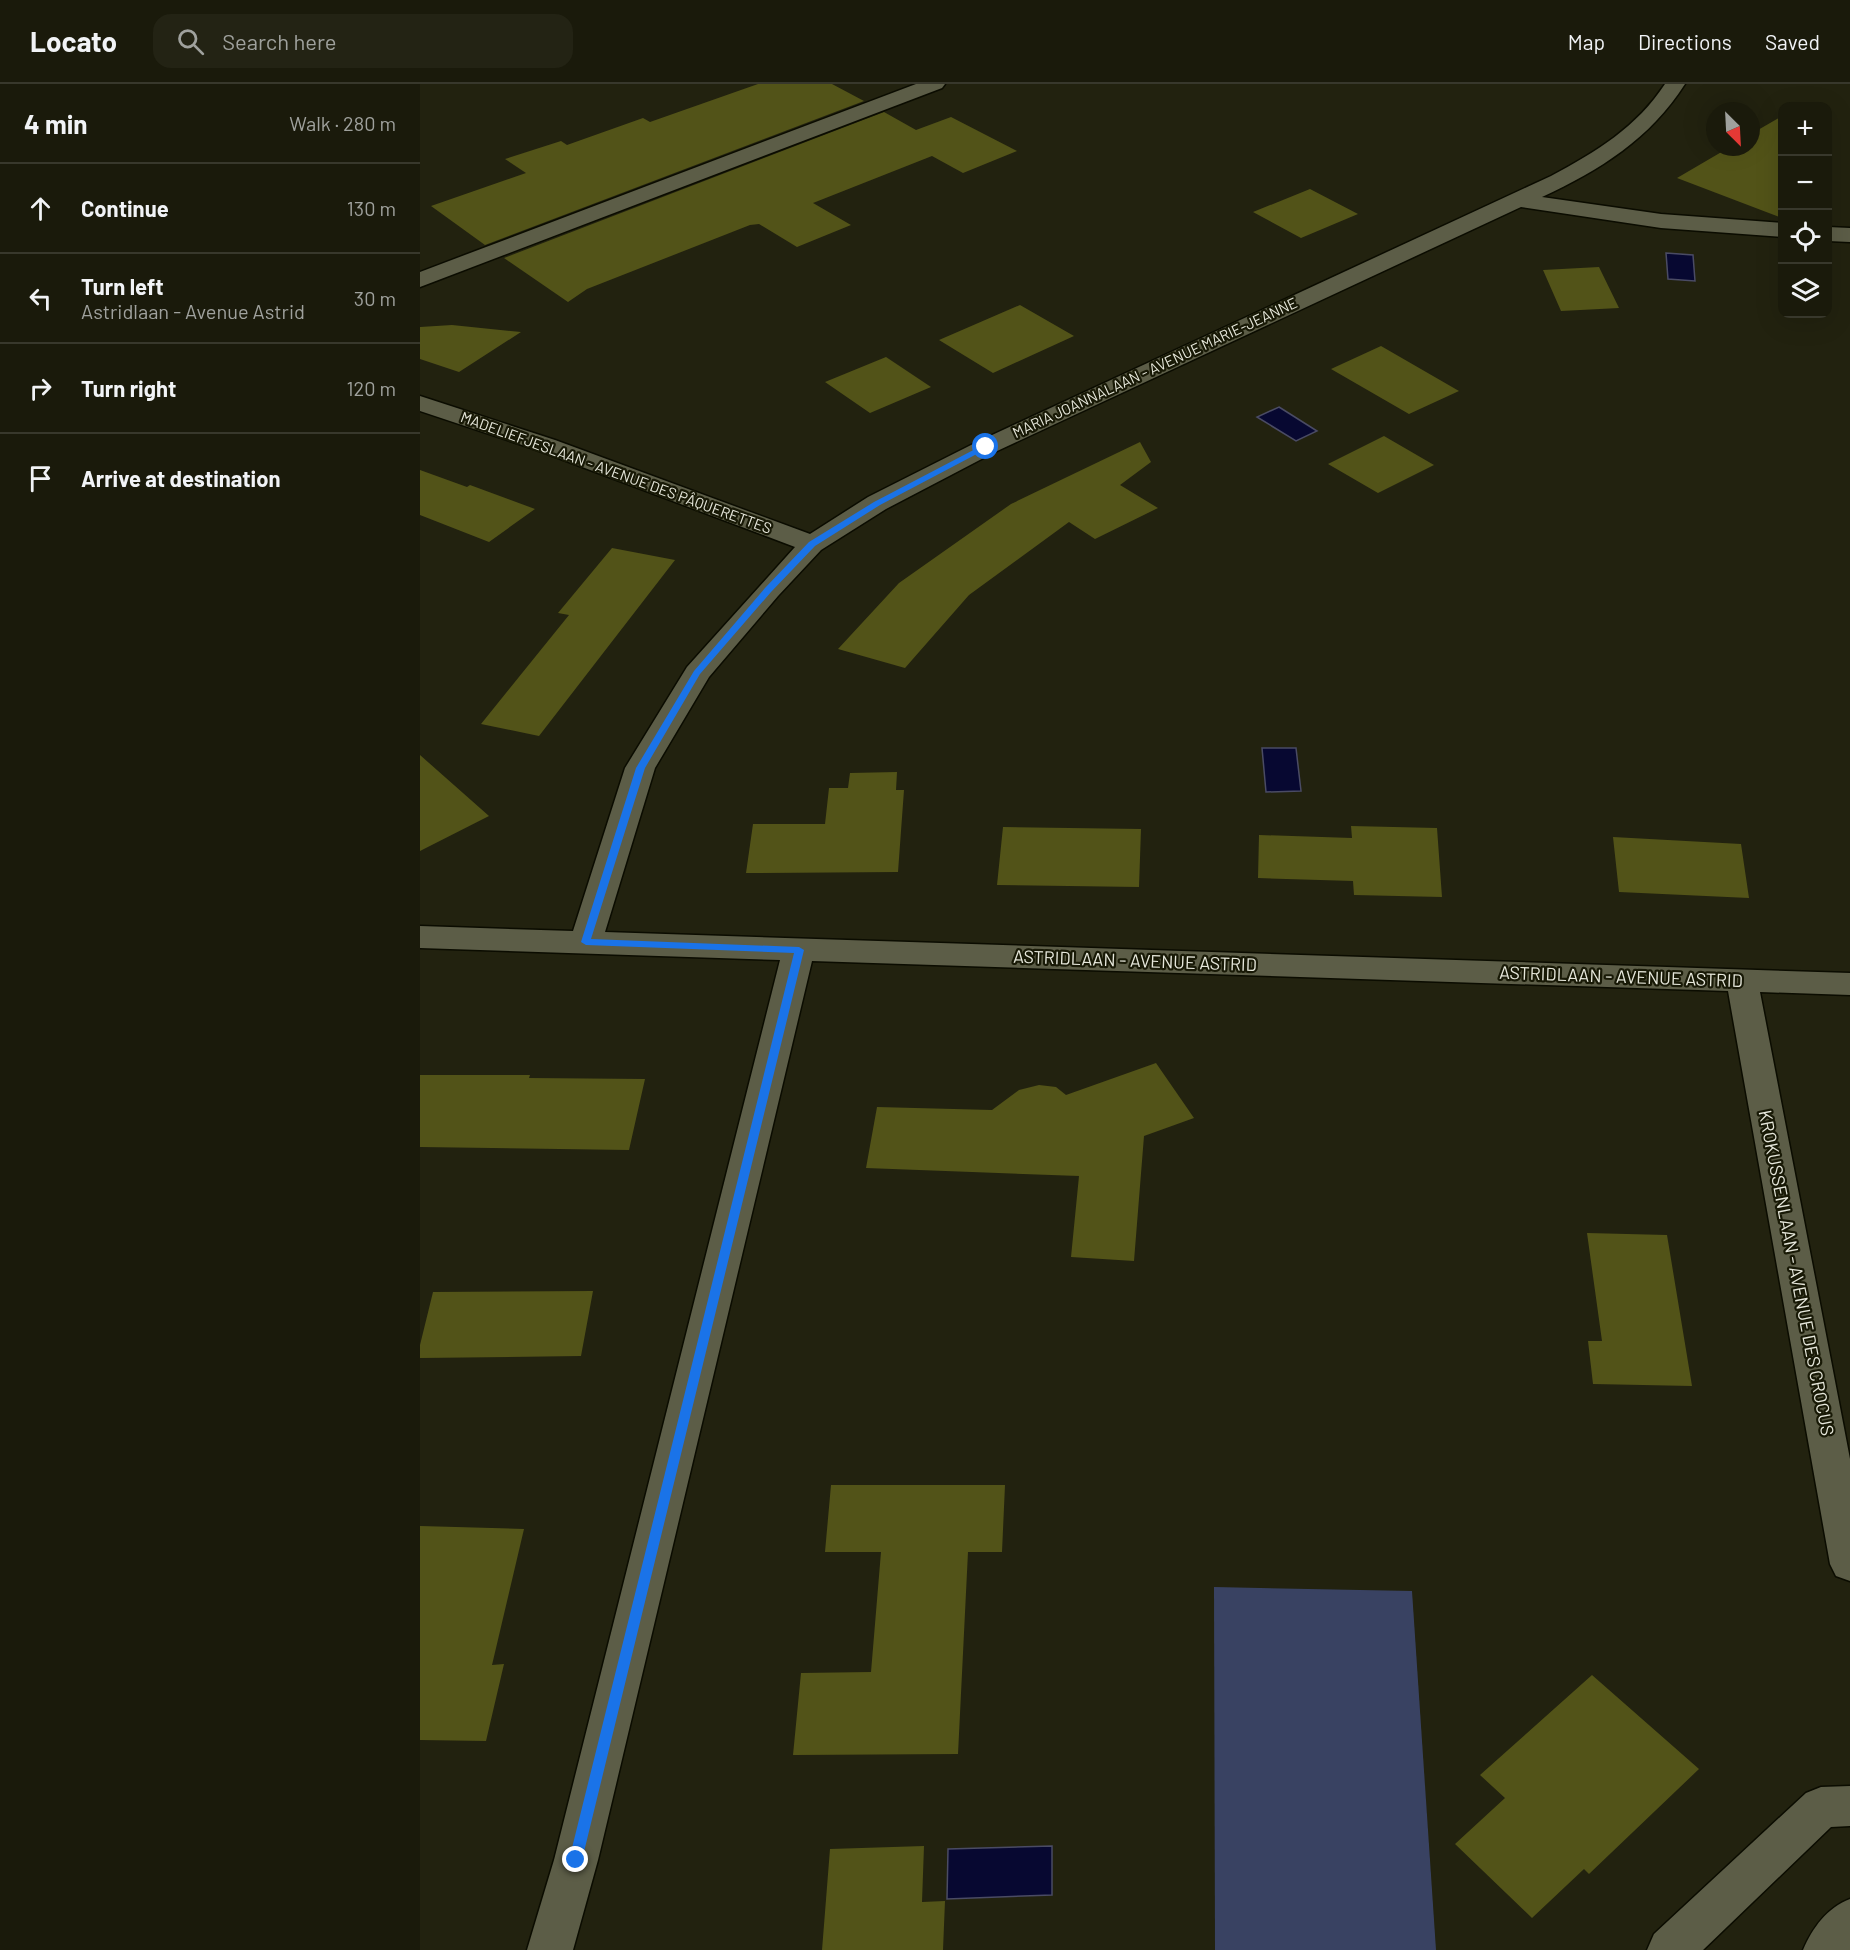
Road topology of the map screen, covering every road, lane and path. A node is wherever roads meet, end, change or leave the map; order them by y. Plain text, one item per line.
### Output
1 (935, 84) edge
2 (1675, 84) edge
3 (1518, 200) junction
4 (1778, 230) edge
5 (1832, 234) edge
6 (1850, 235) edge
7 (420, 280) edge
8 (420, 403) edge
9 (812, 544) junction
10 (420, 937) edge
11 (586, 942) junction
12 (799, 950) junction
13 (1742, 981) junction
14 (1850, 984) edge
15 (1850, 1564) edge
16 (1850, 1806) edge
17 (1850, 1921) edge
18 (550, 1950) edge
19 (1670, 1950) edge
20 (1826, 1950) edge

1 - 7 street
2 - 3 street, MARIA JOANNALAAN - AVENUE MARIE-JEANNE
3 - 4 street
3 - 9 street, MARIA JOANNALAAN - AVENUE MARIE-JEANNE
5 - 6 street
8 - 9 street, MADELIEFJESLAAN - AVENUE DES PÂQUERETTES
9 - 11 street, MARIA JOANNALAAN - AVENUE MARIE-JEANNE
10 - 11 street, ASTRIDLAAN - AVENUE ASTRID
11 - 12 street, ASTRIDLAAN - AVENUE ASTRID
12 - 13 street, ASTRIDLAAN - AVENUE ASTRID
12 - 18 street
13 - 14 street, ASTRIDLAAN - AVENUE ASTRID
13 - 15 street, KROKUSSENLAAN - AVENUE DES CROCUS
16 - 19 street
17 - 20 street

